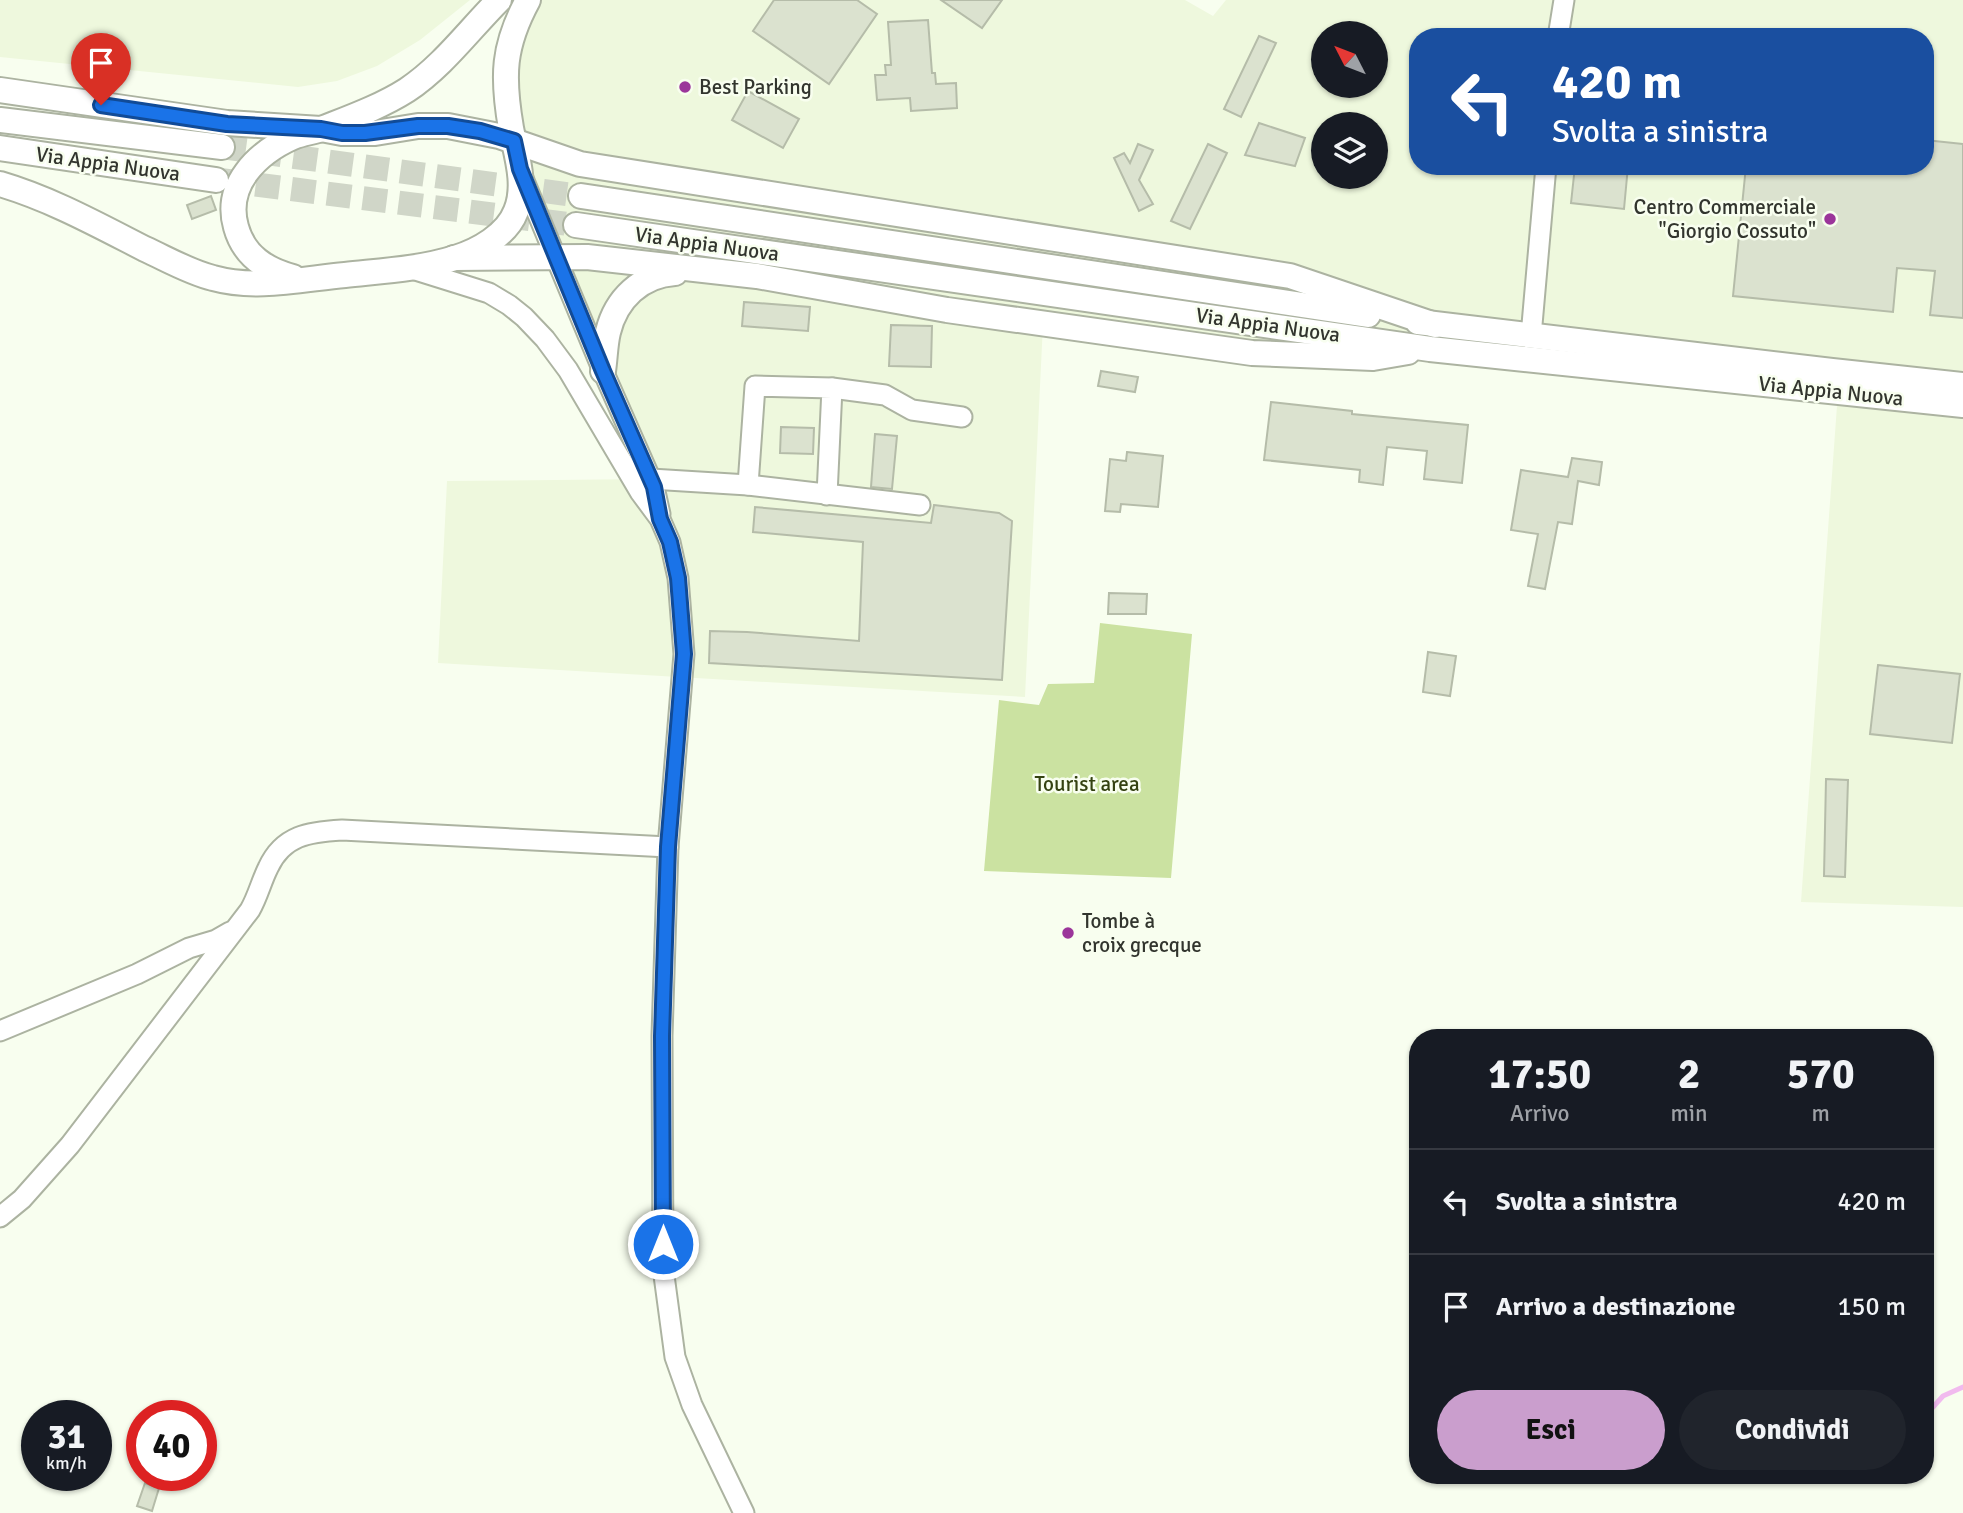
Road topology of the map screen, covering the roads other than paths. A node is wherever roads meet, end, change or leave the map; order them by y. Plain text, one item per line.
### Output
1 (499, 0) edge
2 (528, 0) edge
3 (1564, 0) edge
4 (1559, 28) edge
5 (0, 90) edge
6 (0, 120) edge
7 (321, 129) junction
8 (514, 141) junction
9 (222, 146) tunnel mouth
10 (0, 148) edge
11 (520, 169) junction
12 (1545, 175) edge
13 (216, 180) tunnel mouth
14 (0, 184) edge
15 (581, 196) tunnel mouth
16 (576, 225) tunnel mouth
17 (454, 258) junction
18 (556, 258) junction
19 (408, 268) junction
20 (757, 276) junction
21 (300, 279) junction
22 (1531, 336) junction
23 (1432, 337) junction
24 (603, 371) junction
25 (1963, 385) edge
26 (832, 388) junction
27 (1963, 405) edge
28 (962, 417) dead end
29 (651, 479) junction
30 (748, 485) junction
31 (827, 495) junction
32 (920, 505) dead end
33 (660, 519) junction
34 (668, 847) junction
35 (234, 930) junction
36 (0, 1031) edge
37 (0, 1217) edge
38 (744, 1513) edge

1 - 7 main road
2 - 8 main road
3 - 4 street
5 - 7 main road
6 - 9 main road, Via Appia Nuova
7 - 8 main road
7 - 21 main road
8 - 11 main road
8 - 23 main road
10 - 13 main road, Via Appia Nuova
11 - 17 main road
11 - 18 street
12 - 22 street
14 - 21 main road
15 - 23 main road, Via Appia Nuova
16 - 23 main road, Via Appia Nuova
17 - 18 main road
17 - 19 main road
18 - 20 main road
18 - 24 street
19 - 21 main road
19 - 33 street
20 - 23 main road
20 - 24 main road
22 - 23 main road, Via Appia Nuova
22 - 25 main road, Via Appia Nuova
23 - 27 main road, Via Appia Nuova
24 - 29 street
26 - 28 street
26 - 30 street
26 - 31 street
29 - 30 street
29 - 33 street
30 - 31 street
31 - 32 street
33 - 34 street
34 - 35 street
34 - 38 street
35 - 36 street
35 - 37 street

